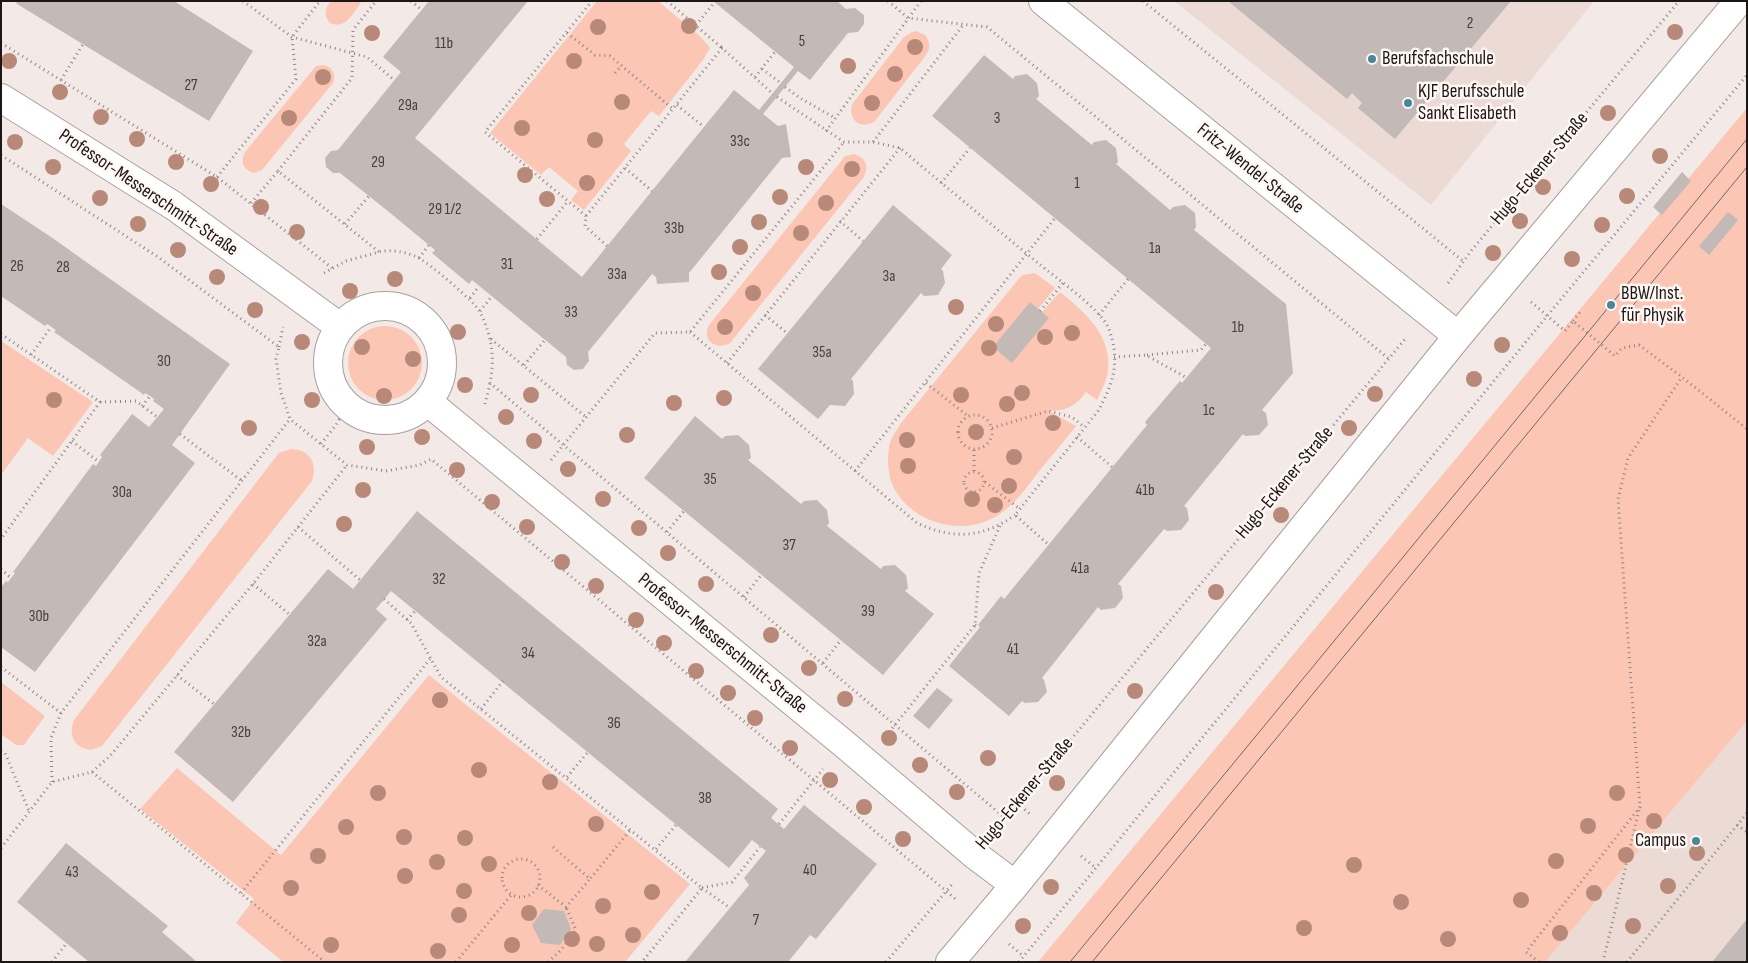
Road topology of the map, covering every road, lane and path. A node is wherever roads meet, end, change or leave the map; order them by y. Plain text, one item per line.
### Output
1 (243, 1) edge
2 (320, 1) edge
3 (376, 1) edge
4 (411, 1) edge
5 (592, 1) edge
6 (667, 1) edge
7 (888, 1) edge
8 (921, 1) edge
9 (1043, 1) edge
10 (1143, 1) edge
11 (1679, 1) edge
12 (1738, 1) edge
13 (714, 3) dead end
14 (422, 10) dead end
15 (908, 18) junction
16 (964, 24) junction
17 (696, 25) junction
18 (567, 32) junction
19 (292, 37) junction
20 (1, 43) edge
21 (83, 44) dead end
22 (722, 48) junction
23 (353, 52) junction
24 (776, 52) dead end
25 (621, 66) junction
26 (762, 69) junction
27 (615, 72) dead end
28 (755, 77) junction
29 (1746, 77) edge
30 (61, 80) junction
31 (394, 80) dead end
32 (781, 83) dead end
33 (785, 87) dead end
34 (773, 94) dead end
35 (777, 97) dead end
36 (1, 98) edge
37 (677, 105) junction
38 (673, 109) junction
39 (835, 118) junction
40 (704, 127) dead end
41 (826, 131) junction
42 (844, 142) junction
43 (873, 142) junction
44 (900, 148) junction
45 (970, 148) dead end
46 (1, 155) edge
47 (625, 168) junction
48 (278, 171) junction
49 (217, 177) junction
50 (941, 183) junction
51 (652, 192) dead end
52 (368, 196) dead end
53 (568, 201) junction
54 (250, 204) junction
55 (586, 216) junction
56 (1055, 218) dead end
57 (840, 222) junction
58 (345, 224) junction
59 (537, 239) dead end
60 (863, 241) dead end
61 (429, 245) dead end
62 (608, 246) dead end
63 (379, 252) junction
64 (1027, 254) junction
65 (419, 258) junction
66 (1463, 261) junction
67 (332, 268) junction
68 (321, 275) dead end
69 (1128, 279) dead end
70 (1063, 283) junction
71 (479, 286) dead end
72 (492, 296) dead end
73 (470, 298) junction
74 (480, 311) junction
75 (1040, 311) dead end
76 (1427, 312) junction
77 (1580, 312) dead end
78 (765, 315) junction
79 (1099, 315) junction
80 (1546, 316) junction
81 (1573, 321) junction
82 (51, 327) dead end
83 (340, 327) junction
84 (690, 332) junction
85 (787, 333) dead end
86 (1, 334) edge
87 (1458, 336) junction
88 (490, 338) junction
89 (545, 340) dead end
90 (1206, 344) dead end
91 (31, 355) junction
92 (1146, 355) junction
93 (1114, 357) junction
94 (1389, 359) junction
95 (727, 363) junction
96 (524, 365) junction
97 (1682, 377) junction
98 (1186, 378) dead end
99 (926, 383) junction
100 (150, 396) dead end
101 (100, 402) junction
102 (428, 402) junction
103 (347, 405) junction
104 (142, 406) junction
105 (968, 416) junction
106 (157, 417) dead end
107 (586, 417) junction
108 (290, 419) junction
109 (1084, 427) junction
110 (992, 428) junction
111 (1747, 429) edge
112 (180, 434) dead end
113 (1077, 437) junction
114 (72, 441) junction
115 (321, 444) junction
116 (564, 444) junction
117 (974, 450) junction
118 (99, 462) dead end
119 (347, 465) junction
120 (1112, 467) dead end
121 (855, 471) junction
122 (974, 471) junction
123 (242, 481) junction
124 (985, 482) junction
125 (1020, 509) junction
126 (684, 511) dead end
127 (1016, 515) junction
128 (1000, 526) junction
129 (298, 527) junction
130 (667, 532) junction
131 (1, 539) edge
132 (1049, 545) dead end
133 (1, 569) edge
134 (761, 575) dead end
135 (12, 578) dead end
136 (360, 580) dead end
137 (253, 584) junction
138 (744, 597) junction
139 (384, 600) dead end
140 (416, 610) dead end
141 (290, 614) dead end
142 (407, 620) junction
143 (976, 625) junction
144 (979, 628) dead end
145 (841, 640) dead end
146 (430, 659) junction
147 (822, 663) junction
148 (1, 667) edge
149 (177, 674) junction
150 (503, 681) dead end
151 (214, 704) dead end
152 (481, 709) junction
153 (61, 713) junction
154 (895, 725) junction
155 (843, 743) junction
156 (1, 751) edge
157 (588, 752) dead end
158 (92, 772) junction
159 (567, 778) junction
160 (814, 781) junction
161 (52, 782) junction
162 (1640, 807) junction
163 (29, 812) junction
164 (1747, 813) edge
165 (1005, 818) junction
166 (779, 824) dead end
167 (676, 825) dead end
168 (1737, 825) junction
169 (631, 830) junction
170 (1747, 832) edge
171 (553, 847) dead end
172 (760, 847) dead end
173 (1, 848) edge
174 (656, 850) junction
175 (975, 855) junction
176 (590, 878) junction
177 (538, 885) junction
178 (1015, 885) junction
179 (702, 888) junction
180 (946, 892) junction
181 (241, 893) junction
182 (512, 894) junction
183 (566, 907) junction
184 (730, 908) dead end
185 (66, 944) dead end
186 (52, 962) edge
187 (326, 962) edge
188 (456, 962) edge
189 (548, 962) edge
190 (642, 962) edge
191 (886, 962) edge
192 (950, 962) edge
193 (1019, 962) edge
194 (1539, 962) edge
195 (1603, 962) edge
196 (1627, 962) edge

1 - 19 path
2 - 19 path
3 - 23 path
4 - 14 path
5 - 18 path
6 - 17 path
7 - 15 path
8 - 15 path
9 - 76 street, Fritz-Wendel-Straße
10 - 66 path
11 - 66 path, Hugo-Eckener-Straße
12 - 87 street
13 - 17 path
15 - 16 path
15 - 39 path
16 - 43 path
16 - 94 path
17 - 22 path
18 - 25 path
18 - 53 path
19 - 23 path
19 - 49 path
20 - 30 path
21 - 30 path
22 - 28 path
22 - 37 path
23 - 31 path
23 - 48 path
24 - 26 path
25 - 27 path
25 - 38 path
26 - 28 path
26 - 32 path
28 - 34 path
29 - 80 path
30 - 49 path
33 - 39 path
35 - 41 path
36 - 83 street, Professor-Messerschmitt-Straße
37 - 38 path
37 - 40 path
38 - 47 path
39 - 41 path
41 - 42 path
42 - 43 path
42 - 84 path
43 - 44 path
44 - 50 path
44 - 57 path
45 - 50 path
46 - 108 path
47 - 51 path
47 - 55 path
48 - 54 path
48 - 58 path
49 - 54 path
50 - 64 path
52 - 58 path
53 - 55 path
53 - 59 path
54 - 67 path
55 - 62 path
56 - 64 path
57 - 60 path
57 - 78 path
58 - 63 path
61 - 65 path
63 - 65 path
63 - 67 path
64 - 70 path
64 - 99 path
65 - 73 path
66 - 76 path, Hugo-Eckener-Straße
67 - 68 path
69 - 79 path
70 - 75 path
70 - 79 path
71 - 73 path
72 - 74 path
73 - 74 path
74 - 88 path
76 - 87 street, Fritz-Wendel-Straße
76 - 94 path, Hugo-Eckener-Straße
77 - 81 path
78 - 85 path
78 - 95 path
79 - 93 path
80 - 81 path
80 - 193 path
81 - 97 path
82 - 91 path
83 - 102 street
83 - 103 street
84 - 95 path
84 - 107 path
86 - 91 path
87 - 178 street
88 - 96 path
88 - 116 path
89 - 96 path
90 - 92 path
91 - 101 path
92 - 93 path
92 - 98 path
93 - 109 path
94 - 165 path, Hugo-Eckener-Straße
95 - 121 path
96 - 107 path
97 - 111 path
97 - 162 path
99 - 105 path
99 - 121 path
100 - 104 path
101 - 104 path
101 - 114 path
102 - 103 street
102 - 155 street, Professor-Messerschmitt-Straße
103 - 115 path
104 - 106 path
105 - 110 path
105 - 117 path
107 - 116 path
108 - 115 path
108 - 123 path
109 - 110 path
109 - 113 path
110 - 117 path
112 - 123 path
113 - 120 path
113 - 125 path
114 - 118 path
114 - 131 path
115 - 119 path
116 - 130 path
117 - 122 path
119 - 129 path
119 - 160 path
121 - 128 path
122 - 124 path
122 - 124 path
123 - 153 path
124 - 125 path
125 - 127 path
126 - 130 path
127 - 128 path
127 - 132 path
128 - 143 path
129 - 136 path
129 - 137 path
130 - 138 path
133 - 135 path
134 - 138 path
137 - 141 path
137 - 149 path
138 - 147 path
139 - 142 path
140 - 142 path
142 - 146 path
143 - 144 path
143 - 154 path
145 - 147 path
146 - 152 path
146 - 181 path
147 - 154 path
148 - 153 path
149 - 151 path
149 - 158 path
150 - 152 path
152 - 159 path
153 - 161 path
154 - 165 path
155 - 160 path
155 - 175 street, Professor-Messerschmitt-Straße
156 - 163 path
157 - 159 path
158 - 161 path
158 - 181 path
159 - 169 path
160 - 166 path
160 - 180 path
161 - 163 path
162 - 194 path
162 - 195 path
163 - 173 path
164 - 168 path
165 - 175 path, Hugo-Eckener-Straße
167 - 174 path
168 - 170 path
168 - 196 path
169 - 174 path
169 - 176 path
171 - 176 path
172 - 179 path
174 - 179 path
175 - 178 street, Professor-Messerschmitt-Straße
175 - 180 path, Hugo-Eckener-Straße
176 - 183 path
177 - 182 path
177 - 182 path
177 - 183 path
178 - 192 street
179 - 184 path
179 - 190 path
180 - 191 path, Hugo-Eckener-Straße
181 - 187 path
182 - 188 path
183 - 189 path
185 - 186 path

